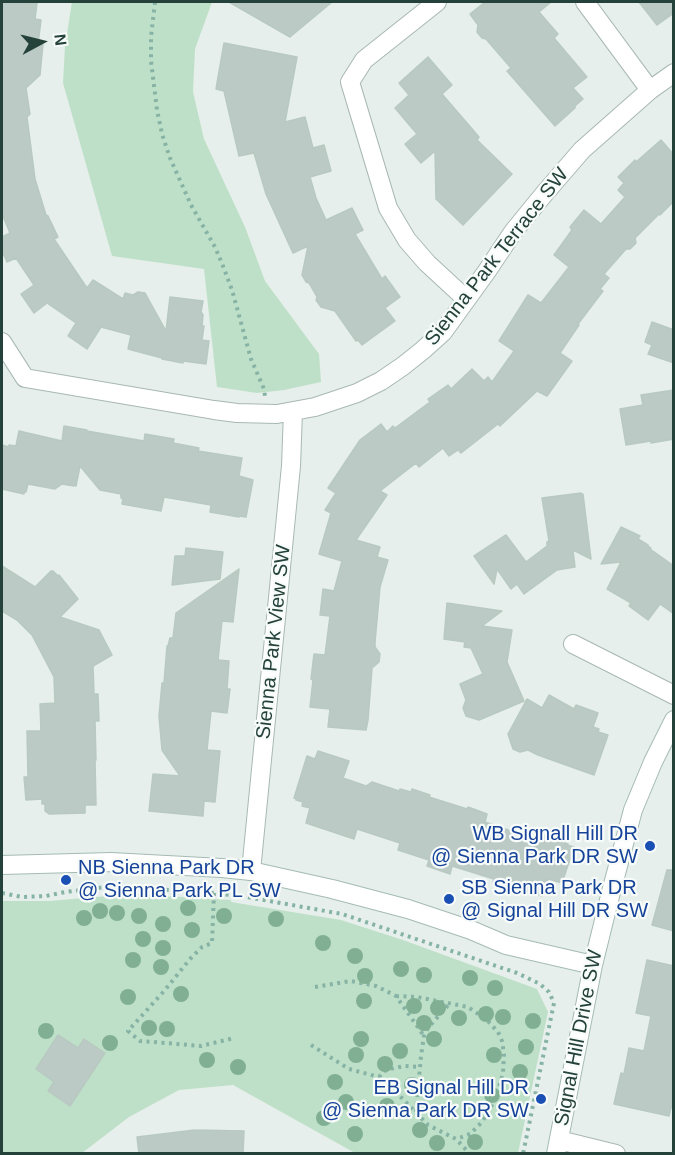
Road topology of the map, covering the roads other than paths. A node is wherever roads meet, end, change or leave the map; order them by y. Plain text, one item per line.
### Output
1 (437, 2) edge
2 (585, 2) edge
3 (674, 73) edge
4 (651, 90) junction
5 (466, 299) junction
6 (2, 342) edge
7 (293, 412) junction
8 (573, 644) dead end
9 (674, 695) edge
10 (674, 720) edge
11 (2, 865) edge
12 (251, 871) junction
13 (593, 965) junction
14 (557, 1147) edge
15 (616, 1154) edge

1 - 5 street
2 - 4 street
3 - 4 street, Sienna Park Terrace SW
4 - 5 street, Sienna Park Terrace SW
5 - 7 street, Sienna Park Terrace SW
6 - 7 street, Sienna Park Terrace SW
7 - 12 street, Sienna Park View SW
8 - 9 street
10 - 13 street, Signal Hill Drive SW
11 - 12 street
12 - 13 street
13 - 14 street, Signal Hill Drive SW
14 - 15 street

